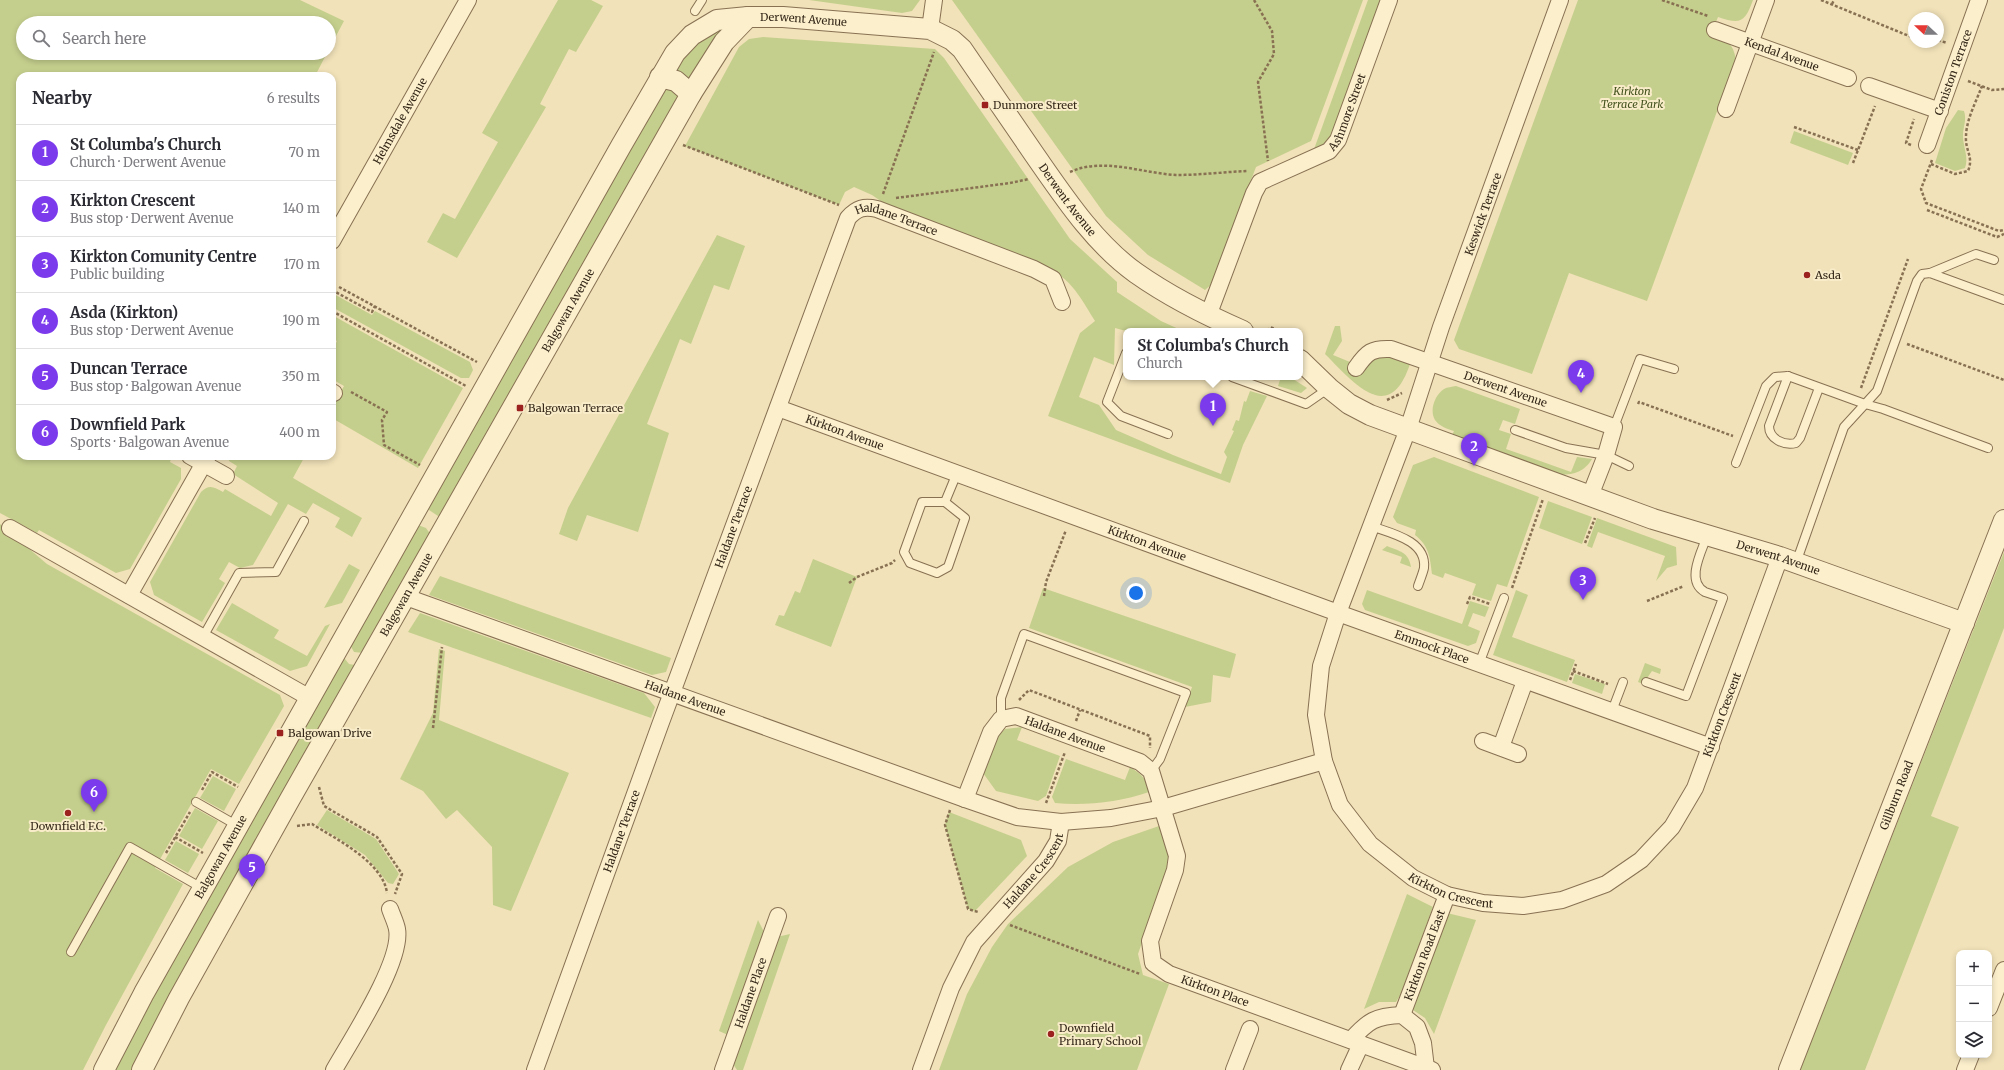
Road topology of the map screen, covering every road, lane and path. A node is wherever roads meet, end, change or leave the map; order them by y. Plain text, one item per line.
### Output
1 (468, 0) edge
2 (702, 0) edge
3 (934, 0) edge
4 (1254, 0) edge
5 (1389, 0) edge
6 (1560, 0) edge
7 (1662, 0) edge
8 (1766, 0) edge
9 (1821, 0) edge
10 (1834, 0) edge
11 (1979, 0) edge
12 (1832, 4) junction
13 (783, 9) edge
14 (695, 11) dead end
15 (748, 17) junction
16 (1715, 30) joint
17 (935, 32) junction
18 (1908, 36) edge
19 (1750, 43) junction
20 (1952, 75) junction
21 (660, 77) junction
22 (1848, 78) dead end
23 (1982, 86) junction
24 (1875, 88) joint
25 (2004, 89) edge
26 (690, 94) junction
27 (1726, 109) dead end
28 (1940, 111) junction
29 (1794, 127) dead end
30 (684, 137) dead end
31 (1931, 149) joint
32 (1858, 150) junction
33 (1853, 163) dead end
34 (1930, 164) junction
35 (1249, 171) dead end
36 (1049, 176) junction
37 (1270, 177) junction
38 (1028, 179) dead end
39 (879, 204) junction
40 (1927, 210) dead end
41 (854, 211) junction
42 (2004, 230) edge
43 (2004, 234) edge
44 (336, 235) edge
45 (1994, 260) dead end
46 (1930, 273) junction
47 (339, 287) dead end
48 (336, 292) edge
49 (2004, 300) edge
50 (1062, 302) dead end
51 (375, 306) junction
52 (336, 313) edge
53 (1208, 316) junction
54 (1236, 328) edge
55 (1881, 335) dead end
56 (1896, 340) junction
57 (1123, 360) edge
58 (1303, 363) edge
59 (1431, 363) junction
60 (1356, 368) dead end
61 (1674, 368) dead end
62 (494, 371) junction
63 (1788, 376) junction
64 (1240, 380) edge
65 (2004, 380) edge
66 (1329, 388) junction
67 (1819, 388) junction
68 (336, 389) edge
69 (481, 394) junction
70 (1865, 404) junction
71 (778, 408) junction
72 (1614, 427) junction
73 (1408, 429) junction
74 (1516, 430) dead end
75 (1168, 434) dead end
76 (1988, 448) dead end
77 (1606, 455) junction
78 (206, 460) edge
79 (1736, 463) dead end
80 (1629, 466) dead end
81 (956, 473) junction
82 (436, 474) junction
83 (226, 476) dead end
84 (1550, 481) junction
85 (1596, 498) junction
86 (946, 502) junction
87 (415, 510) junction
88 (1072, 515) junction
89 (2004, 520) edge
90 (304, 521) dead end
91 (1371, 526) junction
92 (444, 527) junction
93 (10, 528) dead end
94 (1707, 536) junction
95 (1586, 544) dead end
96 (904, 552) junction
97 (1788, 560) junction
98 (849, 582) dead end
99 (1696, 582) junction
100 (1418, 586) dead end
101 (129, 595) junction
102 (1044, 596) dead end
103 (406, 597) junction
104 (1504, 598) joint
105 (1647, 601) dead end
106 (1467, 604) dead end
107 (1500, 608) junction
108 (1338, 613) junction
109 (1964, 623) junction
110 (203, 637) junction
111 (340, 646) junction
112 (442, 647) dead end
113 (368, 662) junction
114 (1479, 664) junction
115 (1573, 671) dead end
116 (1525, 681) junction
117 (1646, 682) dead end
118 (1621, 685) joint
119 (672, 692) junction
120 (310, 698) junction
121 (1080, 710) junction
122 (1612, 711) junction
123 (1001, 719) junction
124 (434, 728) dead end
125 (1070, 737) junction
126 (1483, 741) dead end
127 (1501, 747) junction
128 (1711, 747) junction
129 (1518, 754) dead end
130 (1324, 761) junction
131 (1150, 771) junction
132 (315, 791) dead end
133 (965, 799) junction
134 (196, 802) dead end
135 (1163, 808) junction
136 (1040, 820) junction
137 (298, 821) dead end
138 (1061, 822) junction
139 (238, 826) junction
140 (175, 837) dead end
141 (218, 862) junction
142 (203, 888) junction
143 (1447, 895) junction
144 (390, 909) junction
145 (778, 916) dead end
146 (71, 952) dead end
147 (2004, 970) edge
148 (1995, 1006) edge
149 (1402, 1015) junction
150 (1250, 1029) dead end
151 (1356, 1042) junction
152 (1970, 1058) edge
153 (1429, 1069) edge
154 (104, 1070) edge
155 (142, 1070) edge
156 (334, 1070) edge
157 (536, 1070) edge
158 (723, 1070) edge
159 (921, 1070) edge
160 (1234, 1070) edge
161 (1349, 1070) edge
162 (1789, 1070) edge
163 (1965, 1070) edge

1 - 44 street, Helmsdale Avenue
2 - 14 lane
3 - 17 street
4 - 37 path
5 - 37 street, Ashmore Street
6 - 59 street, Keswick Terrace
7 - 16 path
8 - 19 street
9 - 12 path
10 - 12 path
11 - 20 street, Coniston Terrace
12 - 18 path
13 - 15 street, Derwent Avenue
13 - 17 street, Derwent Avenue
15 - 21 street, Balgowan Avenue
15 - 26 street, Balgowan Avenue
16 - 19 street, Kendal Avenue
17 - 36 street, Derwent Avenue
17 - 39 path
19 - 22 street, Kendal Avenue
19 - 27 street
20 - 23 path
20 - 28 street, Coniston Terrace
21 - 26 street
21 - 62 street, Balgowan Avenue
23 - 25 path
23 - 34 path
24 - 28 street
24 - 32 path
26 - 92 street, Balgowan Avenue
28 - 31 street, Coniston Terrace
29 - 32 path
30 - 41 path
31 - 34 path
32 - 33 path
34 - 42 path
35 - 36 path
36 - 53 street, Derwent Avenue
37 - 53 street, Ashmore Street
38 - 39 path
39 - 41 street, Haldane Terrace
39 - 50 street, Haldane Terrace
40 - 43 path
41 - 71 street, Haldane Terrace
45 - 46 lane
46 - 49 lane
46 - 56 lane
47 - 51 path
48 - 51 path
51 - 62 path
52 - 69 path
53 - 54 street, Derwent Avenue
55 - 56 path
56 - 65 path
56 - 70 lane
57 - 75 lane
58 - 66 street, Derwent Avenue
59 - 60 street, Derwent Avenue
59 - 72 street, Derwent Avenue
59 - 73 street, Keswick Terrace
61 - 72 lane
62 - 69 street, Balgowan Avenue
63 - 67 lane
63 - 67 lane
63 - 79 lane
64 - 66 lane
66 - 73 street, Derwent Avenue
67 - 70 lane
68 - 82 path
69 - 82 street, Balgowan Avenue
70 - 76 lane
70 - 97 lane
71 - 81 street, Kirkton Avenue
71 - 119 street, Haldane Terrace
72 - 77 street
73 - 84 street, Derwent Avenue
73 - 91 street, Kirkton Crescent
74 - 77 lane
77 - 80 lane
77 - 85 street
78 - 83 street
78 - 101 street
81 - 86 lane
81 - 88 street, Kirkton Avenue
82 - 87 street, Balgowan Avenue
84 - 85 street, Derwent Avenue
84 - 104 path
85 - 94 street, Derwent Avenue
85 - 95 path
86 - 96 lane
86 - 96 lane
87 - 92 street
87 - 111 street, Balgowan Avenue
88 - 102 path
88 - 108 street, Kirkton Avenue
89 - 109 street, Gillburn Road
90 - 110 lane
91 - 100 lane
91 - 108 street, Kirkton Crescent
92 - 103 street, Balgowan Avenue
93 - 101 street
94 - 97 street, Derwent Avenue
94 - 99 lane
96 - 98 path
97 - 109 street, Derwent Avenue
97 - 128 street, Kirkton Crescent
99 - 105 path
99 - 117 lane
101 - 110 street
103 - 113 street, Balgowan Avenue
103 - 119 street, Haldane Avenue
104 - 107 lane
106 - 107 path
107 - 114 lane
108 - 114 street, Emmock Place
108 - 130 street, Kirkton Crescent
109 - 162 street, Gillburn Road
110 - 120 street
111 - 113 street
111 - 120 street, Balgowan Avenue
112 - 124 path
113 - 155 street, Balgowan Avenue
114 - 116 street, Emmock Place
115 - 118 path
116 - 122 street, Emmock Place
116 - 127 street
118 - 122 lane
119 - 133 street, Haldane Avenue
119 - 157 street, Haldane Terrace
120 - 139 street, Balgowan Avenue
121 - 123 path
121 - 125 path
121 - 131 path
122 - 128 street, Emmock Place
123 - 125 street, Haldane Avenue
123 - 131 lane
123 - 133 street
125 - 131 street, Haldane Avenue
125 - 136 path
126 - 127 street
127 - 129 street
128 - 143 street, Kirkton Crescent
130 - 135 street, Haldane Crescent
130 - 143 street, Kirkton Crescent
131 - 135 street
132 - 144 path
133 - 136 street, Haldane Avenue
134 - 139 lane
135 - 138 street, Haldane Crescent
135 - 151 street, Kirkton Place
136 - 138 street, Haldane Avenue
137 - 144 path
138 - 159 street, Haldane Crescent
139 - 141 street, Balgowan Avenue
140 - 141 path
141 - 142 street, Balgowan Avenue
142 - 146 lane
142 - 154 street, Balgowan Avenue
143 - 149 street, Kirkton Road East
144 - 156 street
145 - 158 street, Haldane Place
147 - 148 street
149 - 151 street, Kirkton Road East
149 - 153 street, Kirkton Road East
150 - 160 street
151 - 153 street, Kirkton Place
151 - 161 street, Kirkton Road East
152 - 163 street

